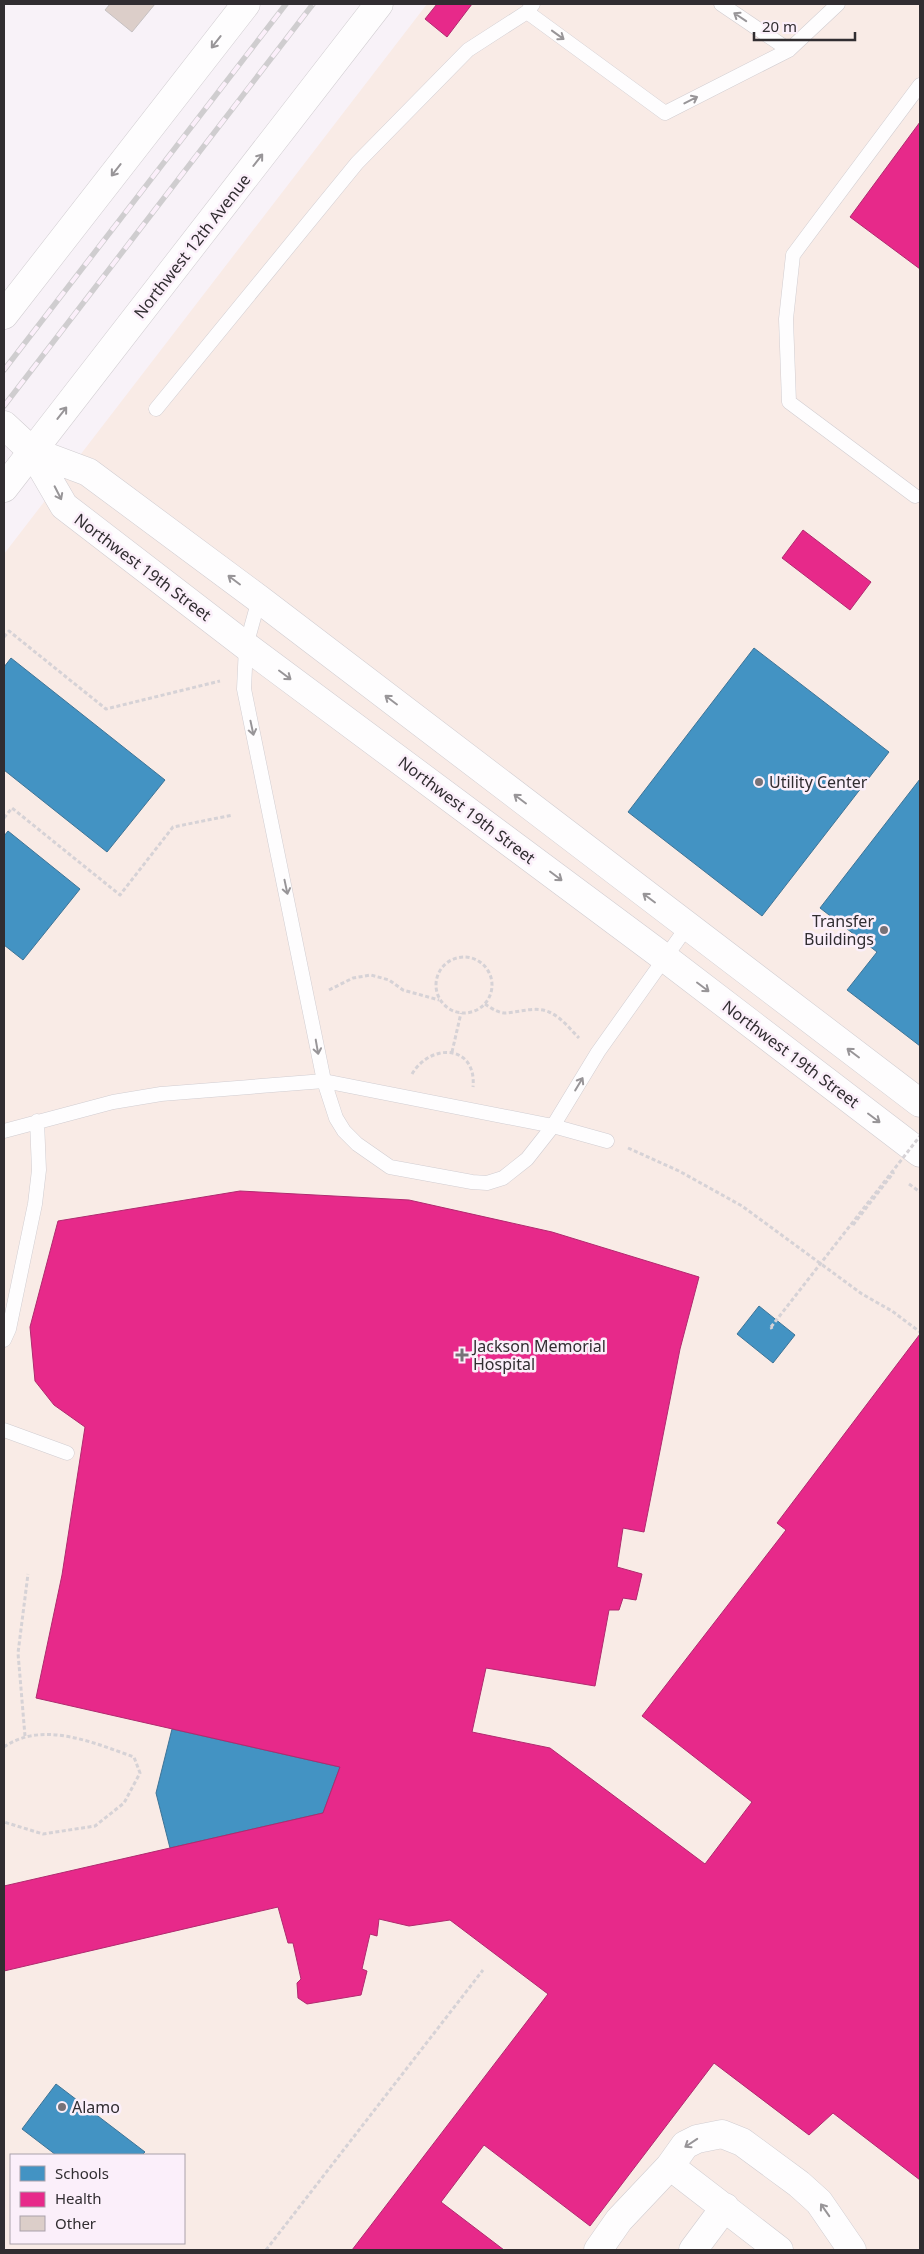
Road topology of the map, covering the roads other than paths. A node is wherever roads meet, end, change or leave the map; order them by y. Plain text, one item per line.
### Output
1 (246, 4) edge
2 (379, 4) edge
3 (721, 4) edge
4 (838, 4) edge
5 (530, 8) edge
6 (789, 50) junction
7 (920, 85) edge
8 (4, 315) edge
9 (156, 409) dead end
10 (4, 425) edge
11 (32, 451) junction
12 (4, 488) edge
13 (915, 496) dead end
14 (259, 599) junction
15 (246, 646) junction
16 (688, 927) junction
17 (665, 958) junction
18 (324, 1081) junction
19 (920, 1103) edge
20 (37, 1121) junction
21 (553, 1126) junction
22 (4, 1131) edge
23 (607, 1141) road end
24 (913, 1156) edge
25 (4, 1340) edge
26 (4, 1430) edge
27 (66, 1453) dead end
28 (670, 2166) junction
29 (724, 2207) junction
30 (598, 2250) edge
31 (693, 2250) edge
32 (779, 2250) edge
33 (852, 2250) edge

1 -> 8 street
11 -> 2 street, Northwest 12th Avenue
6 -> 3 lane
4 - 6 lane
5 -> 6 lane
5 - 9 lane
7 - 13 lane
10 - 11 street, Northwest 19th Street
11 - 12 street, Northwest 12th Avenue
14 -> 11 street, Northwest 19th Street
11 -> 15 street, Northwest 19th Street
14 - 15 lane
16 -> 14 street, Northwest 19th Street
15 -> 17 street, Northwest 19th Street
15 -> 18 lane
16 - 17 lane
19 -> 16 street, Northwest 19th Street
21 -> 17 lane
17 -> 24 street, Northwest 19th Street
18 - 20 lane
18 - 21 lane
18 - 21 lane
20 - 22 lane
20 - 25 lane
21 - 23 lane
26 - 27 lane
28 - 29 street
28 - 30 street
33 -> 28 street
29 - 31 street
29 - 32 street

